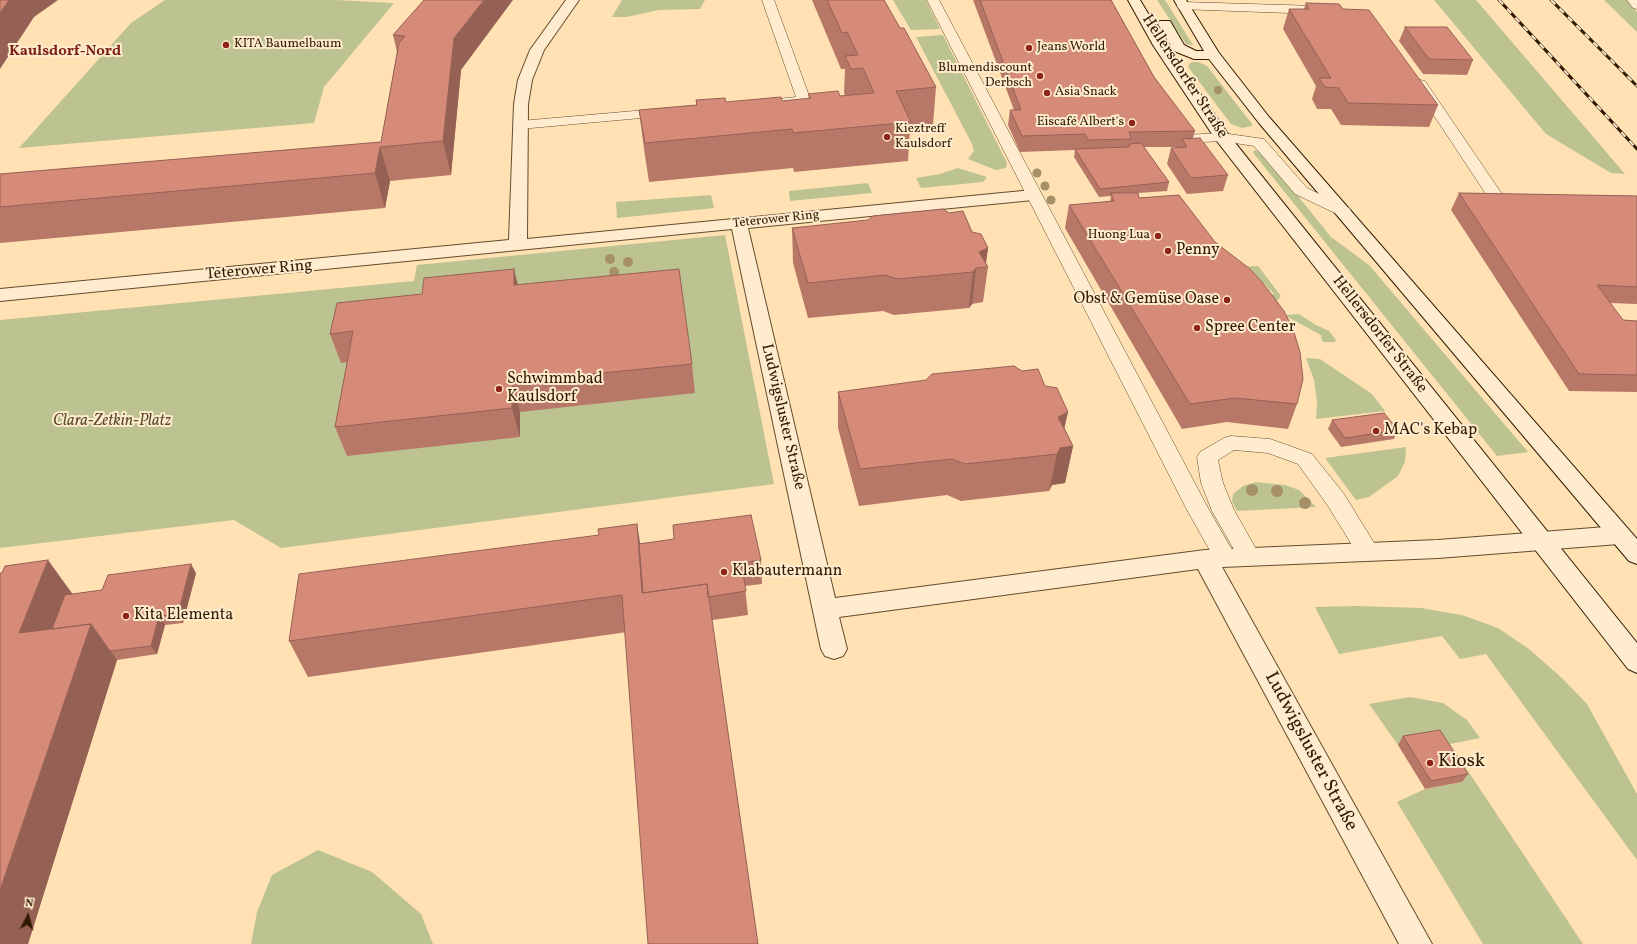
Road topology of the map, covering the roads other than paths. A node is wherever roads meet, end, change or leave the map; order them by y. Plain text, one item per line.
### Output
1 (573, 0) edge
2 (768, 0) edge
3 (933, 0) edge
4 (1134, 0) edge
5 (1633, 0) edge
6 (1182, 3) edge
7 (1637, 5) edge
8 (1152, 6) edge
9 (1332, 10) edge
10 (1213, 55) junction
11 (1411, 71) edge
12 (766, 104) edge
13 (682, 111) edge
14 (520, 125) junction
15 (1222, 137) junction
16 (1185, 139) edge
17 (1494, 194) edge
18 (1033, 195) junction
19 (1343, 211) junction
20 (739, 224) junction
21 (518, 246) junction
22 (0, 295) edge
23 (1628, 537) edge
24 (1540, 541) junction
25 (1368, 552) junction
26 (1637, 555) edge
27 (1249, 556) junction
28 (1215, 558) junction
29 (826, 609) junction
30 (834, 649) dead end
31 (1637, 662) edge
32 (1416, 944) edge

1 - 14 street
2 - 12 lane
3 - 18 lane
4 - 15 street, Hellersdorfer Straße
5 - 7 lane
6 - 9 lane
6 - 10 street
8 - 10 street
10 - 19 street
11 - 17 lane
13 - 14 lane
14 - 21 street
15 - 16 lane
15 - 19 lane
15 - 24 street, Hellersdorfer Straße
18 - 20 street, Teterower Ring
18 - 28 lane
19 - 23 street
20 - 21 street, Teterower Ring
20 - 29 street, Ludwigsluster Straße
21 - 22 street, Teterower Ring
23 - 24 street
23 - 26 street
24 - 25 street
24 - 31 street, Hellersdorfer Straße
25 - 27 street
25 - 27 lane
27 - 28 street
28 - 29 street
28 - 32 street, Ludwigsluster Straße
29 - 30 street, Ludwigsluster Straße

